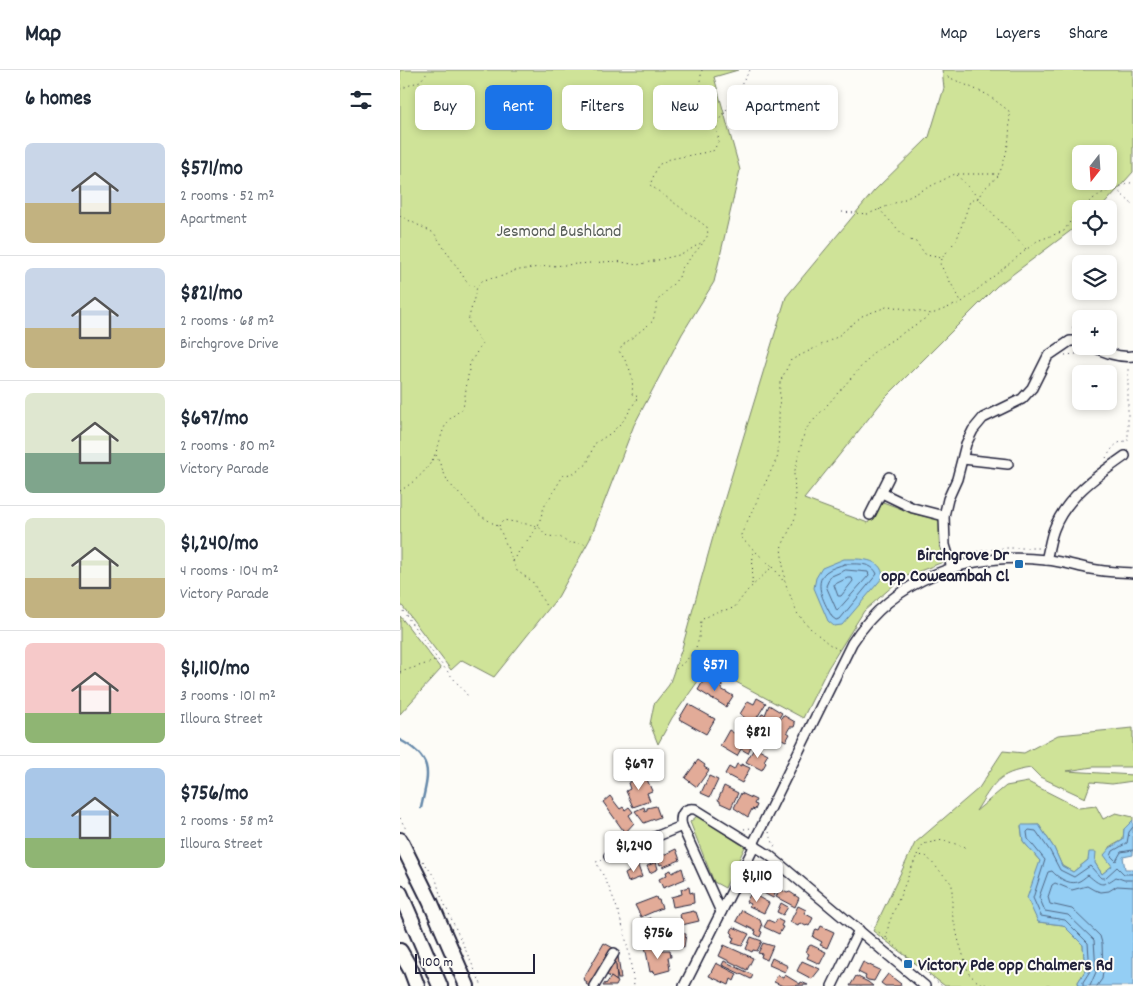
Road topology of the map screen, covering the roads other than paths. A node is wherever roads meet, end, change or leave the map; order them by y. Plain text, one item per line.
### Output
1 (1072, 342) edge
2 (1113, 355) edge
3 (1130, 360) edge
4 (1125, 456) dead end
5 (963, 459) junction
6 (1008, 464) dead end
7 (889, 477) dead end
8 (882, 493) junction
9 (870, 515) dead end
10 (944, 516) junction
11 (1046, 560) junction
12 (952, 568) junction
13 (1133, 573) edge
14 (682, 826) junction
15 (400, 840) edge
16 (754, 844) junction
17 (609, 856) dead end
18 (400, 869) edge
19 (422, 883) junction
20 (400, 893) edge
21 (721, 912) junction
22 (859, 930) junction
23 (400, 951) edge
24 (614, 953) dead end
25 (417, 986) edge
26 (440, 986) edge
27 (467, 986) edge
28 (594, 986) edge
29 (684, 986) edge
30 (832, 986) edge
31 (925, 986) edge

1 - 5 street
2 - 3 street
4 - 11 street
5 - 6 street
5 - 10 street
7 - 8 street
8 - 9 street
8 - 10 street
10 - 12 street
11 - 12 street
11 - 13 street
12 - 16 street
14 - 16 street
14 - 17 street
14 - 21 street
15 - 19 highway
16 - 21 street
16 - 22 street
18 - 19 highway
19 - 27 highway
20 - 26 highway
21 - 29 street
22 - 30 street
22 - 31 street
23 - 25 highway
24 - 28 street

